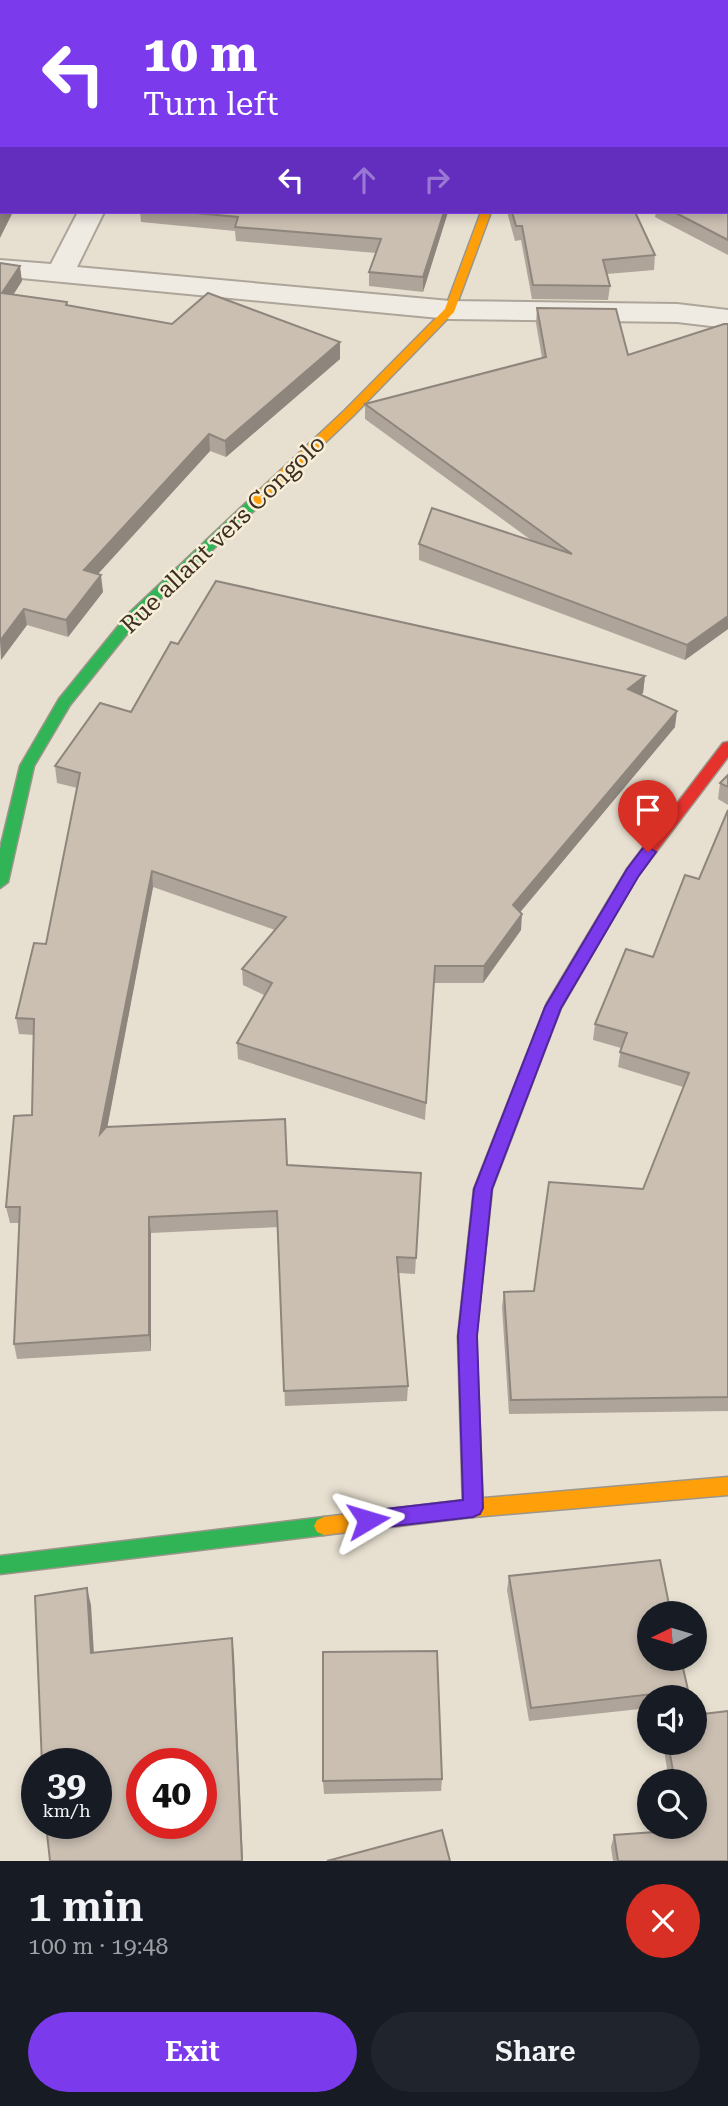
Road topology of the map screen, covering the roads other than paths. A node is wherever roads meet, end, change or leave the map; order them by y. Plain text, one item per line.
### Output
1 (90, 214) edge
2 (485, 214) edge
3 (0, 268) edge
4 (59, 275) junction
5 (450, 310) junction
6 (728, 319) edge
7 (728, 747) edge
8 (0, 882) edge
9 (728, 1486) edge
10 (473, 1508) junction
11 (0, 1565) edge

1 - 4 street
2 - 5 street, Rue allant vers Congolo
3 - 4 street
4 - 5 street
5 - 6 street
5 - 8 street, Rue allant vers Congolo
7 - 10 street
9 - 10 street
10 - 11 street

